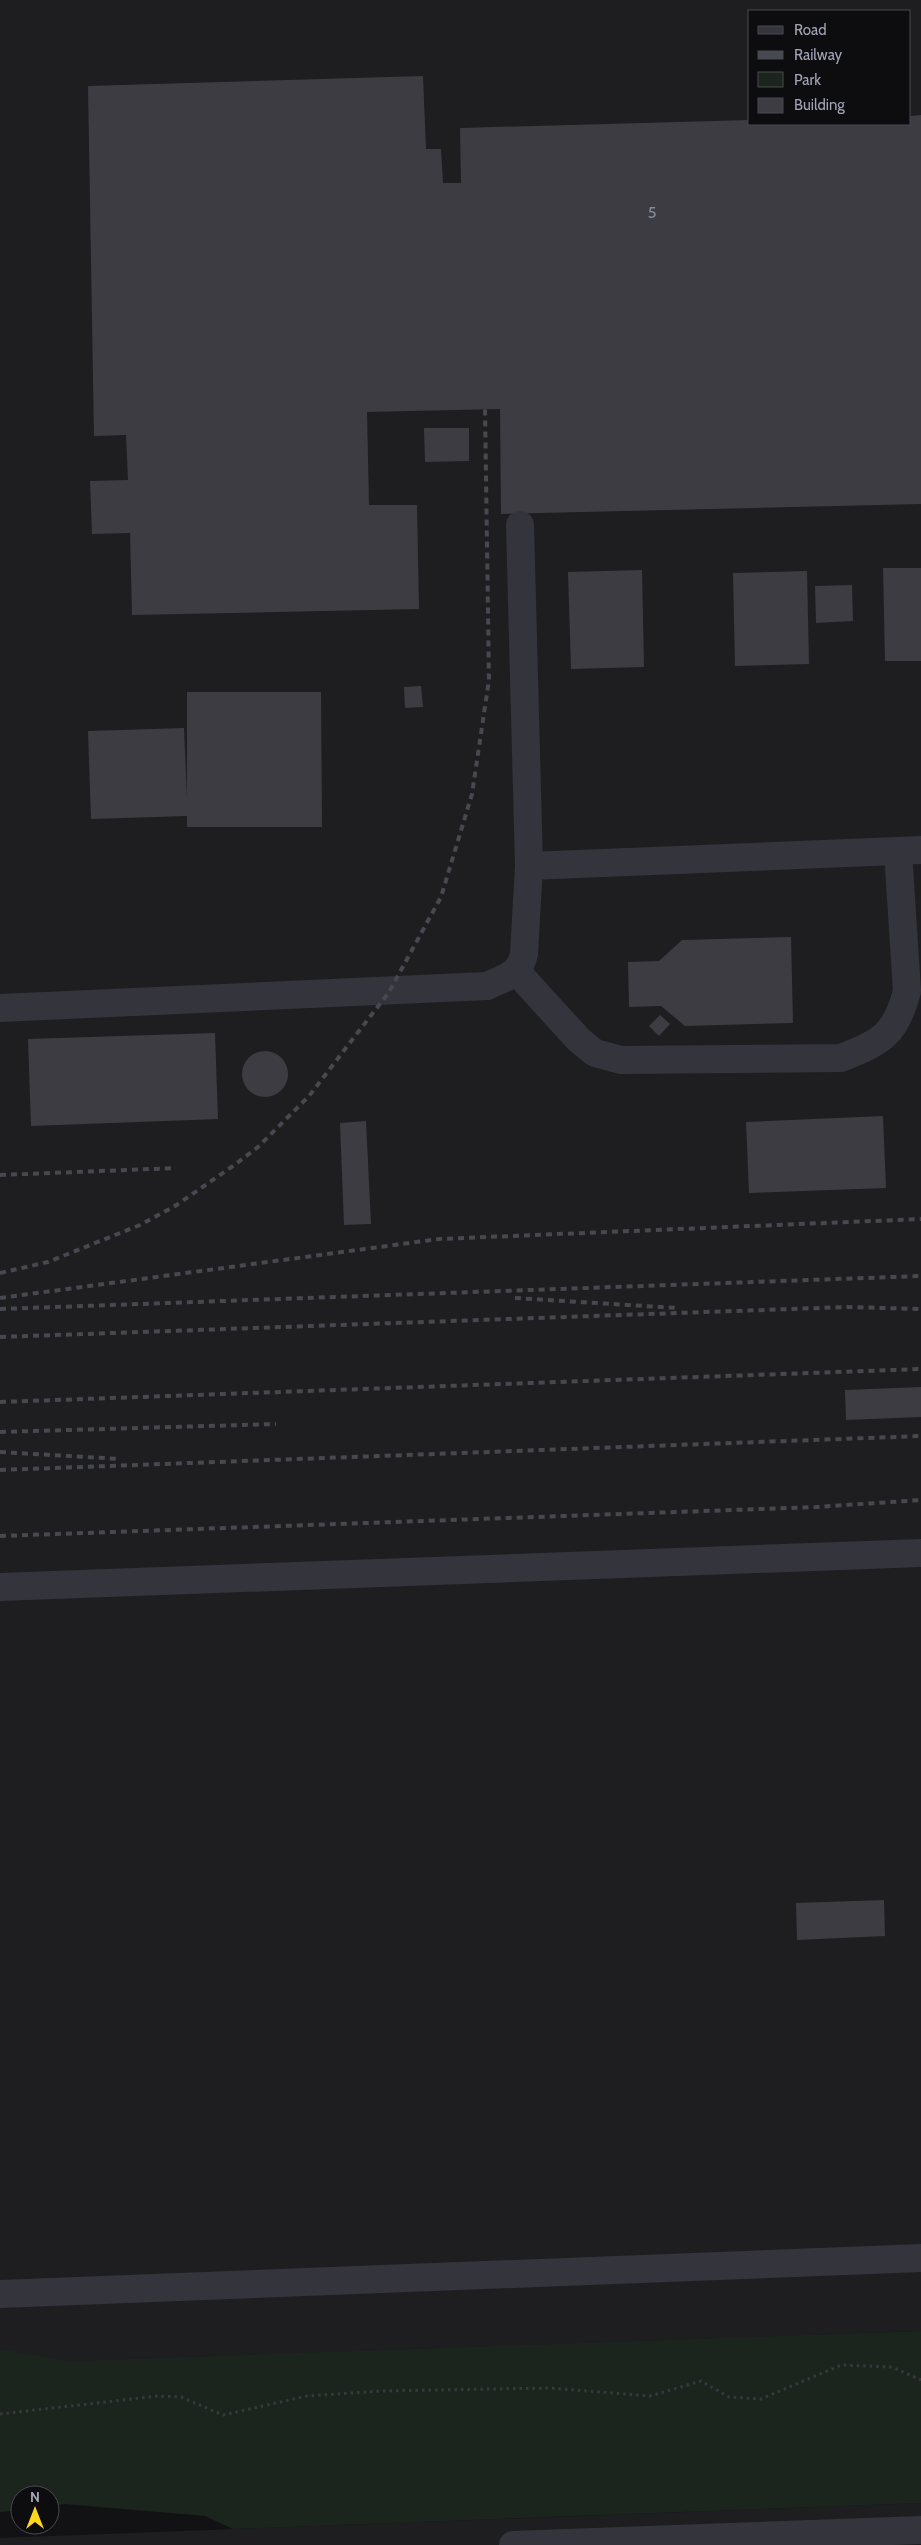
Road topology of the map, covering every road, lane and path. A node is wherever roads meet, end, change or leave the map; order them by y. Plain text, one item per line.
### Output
1 (520, 525) dead end
2 (909, 850) edge
3 (529, 866) junction
4 (516, 971) junction
5 (0, 1008) edge
6 (921, 1553) edge
7 (0, 1587) edge
8 (921, 2258) edge
9 (0, 2294) edge
10 (921, 2380) edge
11 (0, 2414) edge
12 (905, 2535) edge
13 (513, 2545) edge

1 - 3 lane
2 - 3 lane
2 - 4 lane
3 - 4 lane
4 - 5 lane
6 - 7 lane
8 - 9 lane
10 - 11 path
12 - 13 lane

